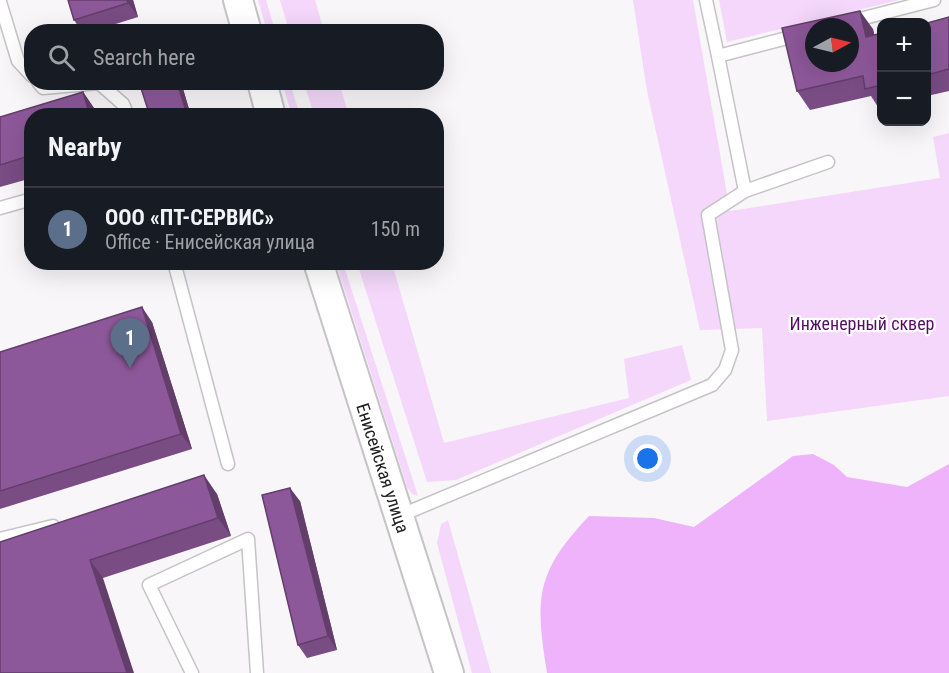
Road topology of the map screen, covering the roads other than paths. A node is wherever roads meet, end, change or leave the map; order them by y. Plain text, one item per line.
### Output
1 (238, 0) edge
2 (706, 0) edge
3 (934, 0) edge
4 (0, 2) edge
5 (859, 19) edge
6 (245, 24) edge
7 (805, 33) edge
8 (718, 56) junction
9 (24, 67) edge
10 (107, 90) edge
11 (264, 90) edge
12 (125, 108) edge
13 (269, 108) edge
14 (828, 162) dead end
15 (745, 191) junction
16 (24, 201) edge
17 (0, 208) edge
18 (176, 270) edge
19 (321, 270) edge
20 (228, 464) dead end
21 (399, 516) junction
22 (66, 523) edge
23 (0, 539) edge
24 (192, 673) edge
25 (258, 673) edge
26 (449, 673) edge

1 - 6 street
2 - 8 lane
3 - 5 lane
4 - 9 lane
7 - 8 lane
8 - 15 lane
10 - 12 lane
11 - 13 street
14 - 15 lane
15 - 21 lane
16 - 17 lane
18 - 20 lane
19 - 21 street, Енисейская улица
21 - 26 street, Енисейская улица
22 - 23 lane
24 - 25 lane

